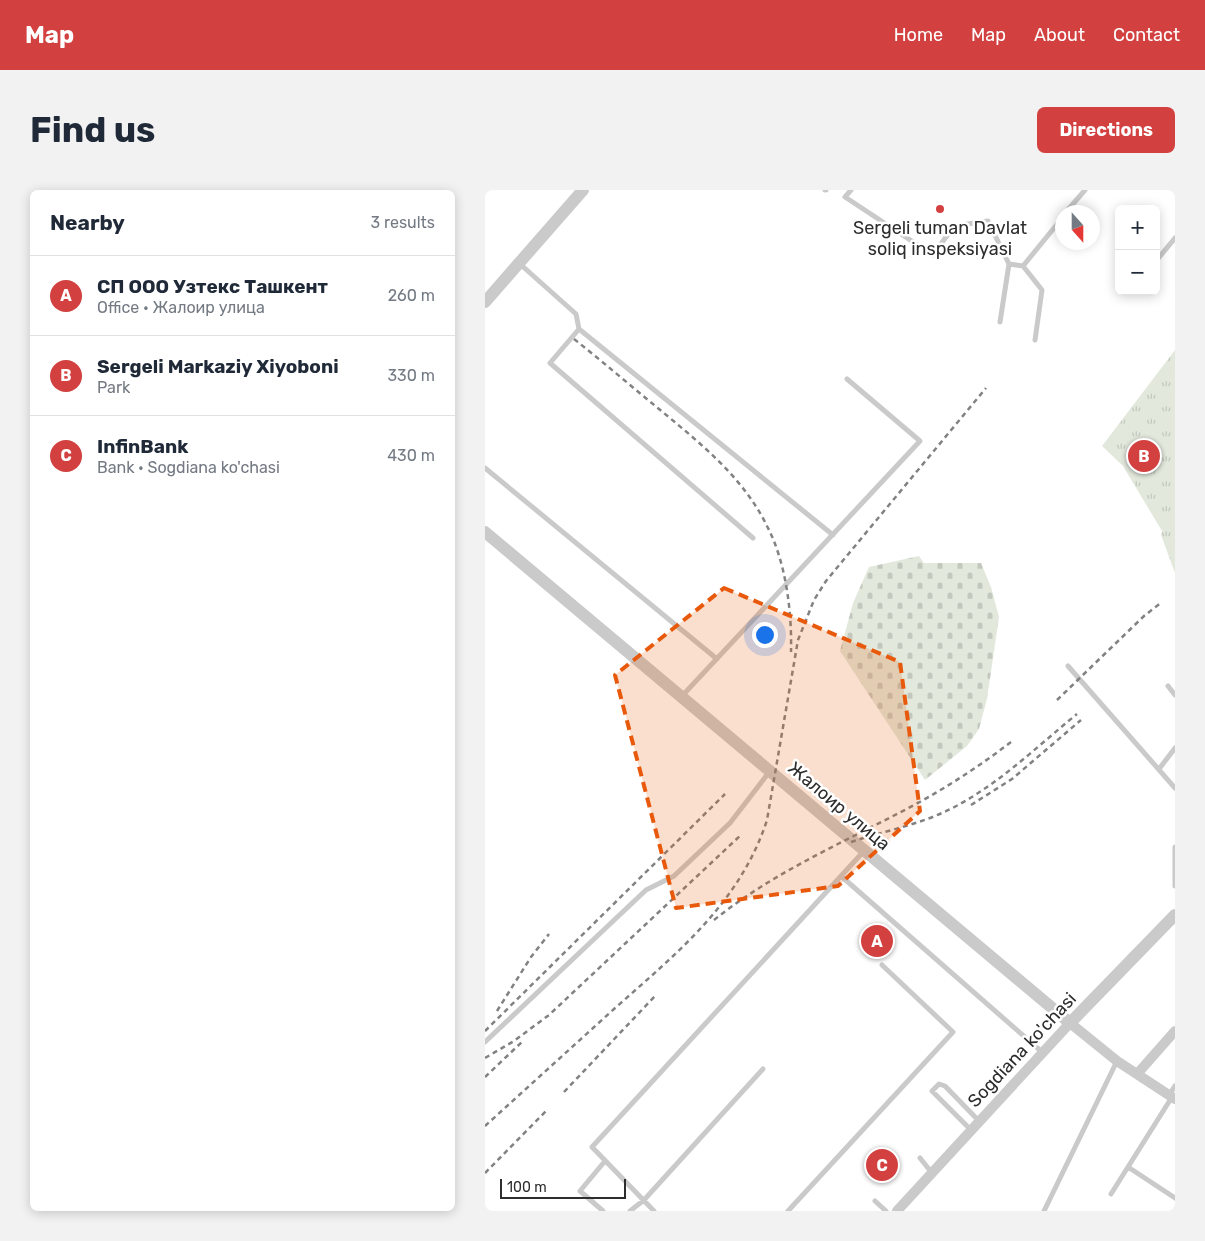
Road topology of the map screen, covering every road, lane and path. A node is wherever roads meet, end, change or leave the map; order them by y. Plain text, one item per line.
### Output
1 (851, 190) edge
2 (1085, 190) edge
3 (581, 191) edge
4 (1072, 205) edge
5 (1055, 227) edge
6 (1175, 238) edge
7 (1160, 256) edge
8 (519, 263) junction
9 (1009, 264) junction
10 (1023, 266) junction
11 (485, 302) edge
12 (1000, 322) dead end
13 (579, 329) junction
14 (1035, 340) dead end
15 (847, 379) dead end
16 (485, 468) edge
17 (485, 532) edge
18 (833, 534) junction
19 (753, 538) dead end
20 (717, 659) junction
21 (1068, 666) dead end
22 (1168, 686) dead end
23 (1175, 695) edge
24 (680, 698) junction
25 (1175, 748) edge
26 (1159, 769) junction
27 (770, 771) junction
28 (1175, 788) edge
29 (1175, 847) edge
30 (865, 850) junction
31 (841, 876) junction
32 (1175, 886) edge
33 (1175, 916) edge
34 (882, 965) dead end
35 (1070, 1023) junction
36 (1175, 1031) edge
37 (485, 1042) edge
38 (1042, 1052) junction
39 (1117, 1061) junction
40 (763, 1069) dead end
41 (1138, 1073) junction
42 (1173, 1094) edge
43 (979, 1121) junction
44 (971, 1130) junction
45 (920, 1158) dead end
46 (605, 1161) junction
47 (1128, 1167) junction
48 (932, 1173) junction
49 (1111, 1194) dead end
50 (1175, 1198) edge
51 (643, 1200) junction
52 (875, 1201) dead end
53 (603, 1211) edge
54 (630, 1211) edge
55 (654, 1211) edge
56 (789, 1211) edge
57 (886, 1211) edge
58 (897, 1211) edge
59 (1044, 1211) edge

1 - 9 lane
2 - 4 lane
3 - 8 street
5 - 10 lane
6 - 7 lane
8 - 11 street
8 - 13 lane
9 - 10 lane
9 - 12 lane
10 - 14 lane
13 - 18 lane
13 - 19 lane
15 - 18 lane
16 - 20 lane
17 - 24 street, Жалоир улица
18 - 20 lane
20 - 24 lane
21 - 26 lane
22 - 23 lane
24 - 27 street, Жалоир улица
25 - 26 lane
26 - 28 lane
27 - 30 street, Жалоир улица
27 - 37 lane
29 - 32 lane
30 - 31 lane
30 - 35 street, Жалоир улица
31 - 38 lane
31 - 46 lane
33 - 35 street, Sogdiana ko'chasi
34 - 56 lane
35 - 38 street, Sogdiana ko'chasi
35 - 39 street, Жалоир улица
36 - 41 street
38 - 43 street, Sogdiana ko'chasi
39 - 41 street, Жалоир улица
39 - 59 lane
40 - 51 lane
41 - 42 street, Жалоир улица
42 - 47 lane
43 - 44 street, Sogdiana ko'chasi
43 - 44 lane
44 - 48 street, Sogdiana ko'chasi
45 - 48 lane
46 - 51 lane
46 - 53 lane
47 - 49 lane
47 - 50 lane
48 - 58 street, Sogdiana ko'chasi
51 - 54 lane
51 - 55 lane
52 - 57 lane

